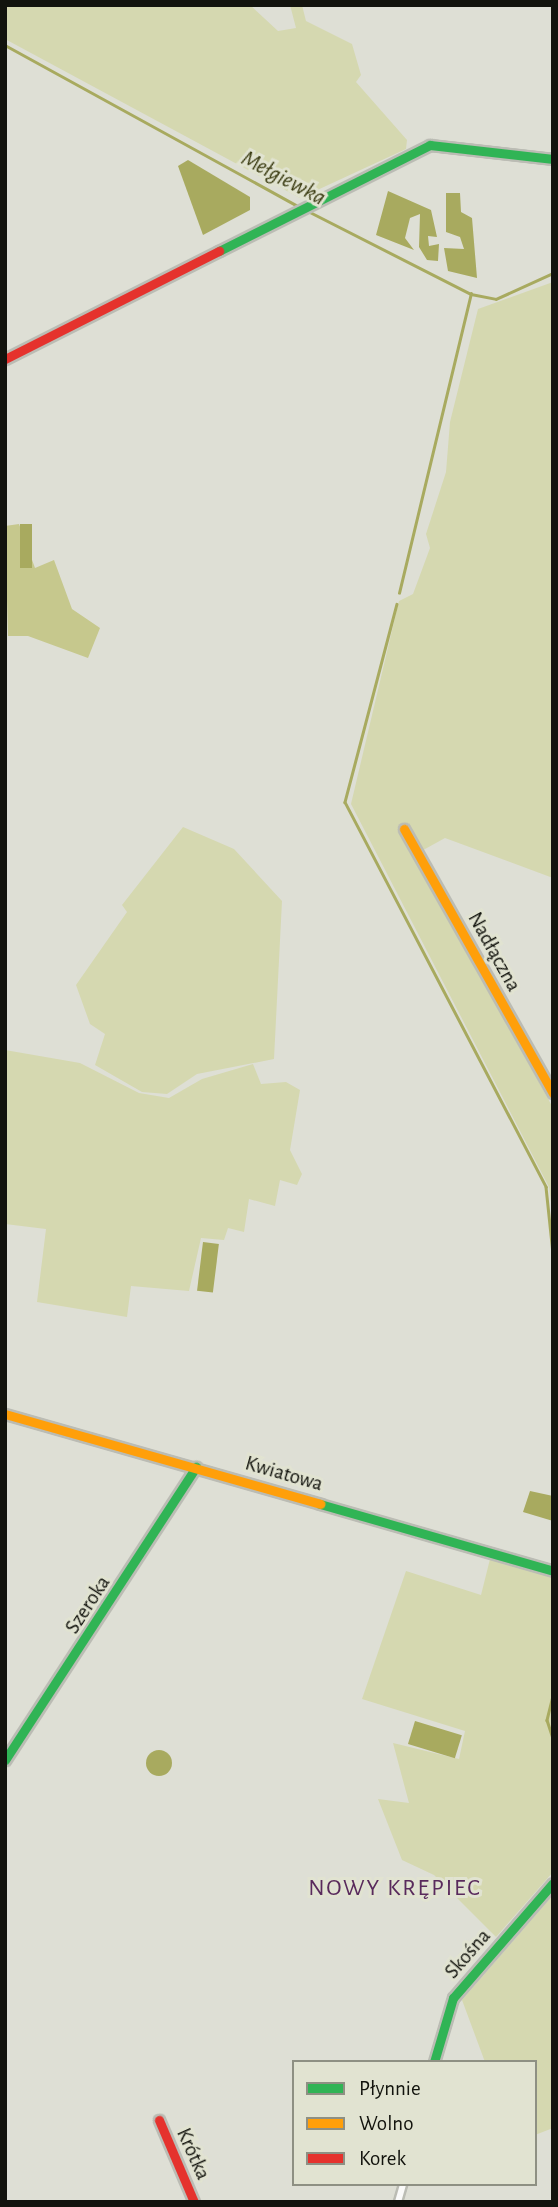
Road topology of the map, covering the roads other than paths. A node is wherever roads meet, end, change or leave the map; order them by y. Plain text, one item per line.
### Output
1 (553, 159) edge
2 (5, 359) edge
3 (404, 829) dead end
4 (553, 1093) edge
5 (5, 1414) edge
6 (196, 1467) junction
7 (553, 1571) edge
8 (5, 1760) edge
9 (553, 1883) edge
10 (435, 2060) edge
11 (159, 2120) dead end
12 (194, 2202) edge

1 - 2 street
3 - 4 street, Nadłączna
5 - 6 street, Kwiatowa
6 - 7 street, Kwiatowa
6 - 8 street, Szeroka
9 - 10 street, Skośna
11 - 12 street, Krótka

